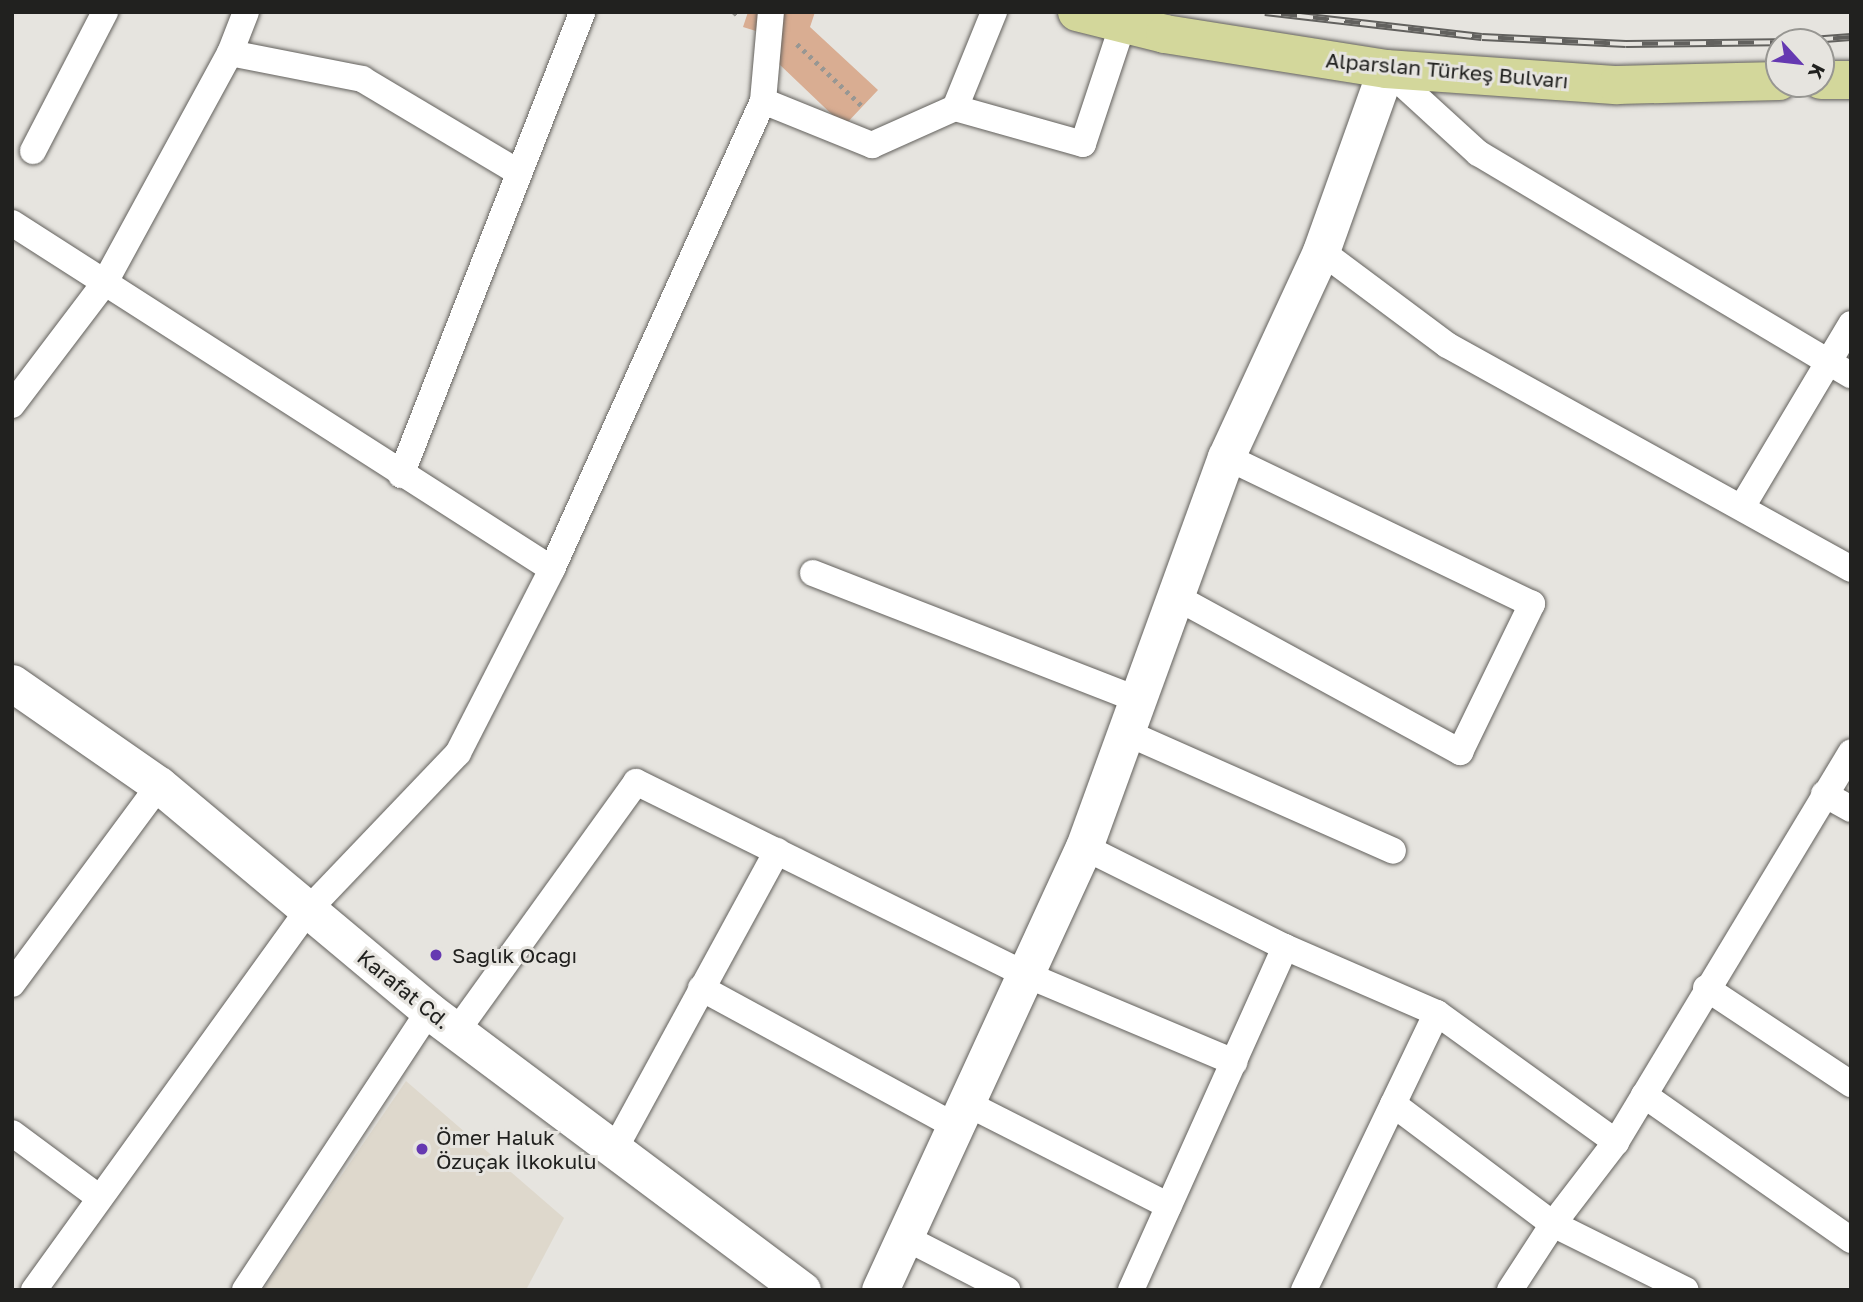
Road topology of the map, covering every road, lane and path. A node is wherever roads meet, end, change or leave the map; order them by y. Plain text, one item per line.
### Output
1 (105, 12) edge
2 (246, 12) edge
3 (582, 12) edge
4 (771, 12) edge
5 (994, 12) edge
6 (1077, 12) edge
7 (1124, 24) junction
8 (794, 41) dead end
9 (230, 53) junction
10 (1386, 69) junction
11 (1765, 81) edge
12 (763, 101) junction
13 (862, 107) dead end
14 (955, 108) junction
15 (33, 151) dead end
16 (518, 172) junction
17 (12, 223) edge
18 (1321, 251) junction
19 (104, 284) junction
20 (1851, 324) edge
21 (1840, 369) edge
22 (12, 405) edge
23 (1226, 457) junction
24 (401, 475) junction
25 (1742, 507) junction
26 (552, 569) junction
27 (1851, 569) edge
28 (813, 573) dead end
29 (1176, 597) junction
30 (17, 697) edge
31 (1132, 716) junction
32 (1851, 752) edge
33 (159, 785) junction
34 (1824, 794) junction
35 (1851, 809) edge
36 (1084, 847) junction
37 (777, 851) junction
38 (1393, 851) dead end
39 (308, 910) junction
40 (1285, 947) junction
41 (1027, 975) junction
42 (12, 984) edge
43 (701, 988) junction
44 (1706, 988) junction
45 (1437, 1013) junction
46 (442, 1021) junction
47 (1234, 1062) junction
48 (1851, 1084) edge
49 (1644, 1095) junction
50 (1393, 1104) junction
51 (962, 1115) junction
52 (12, 1133) edge
53 (1616, 1142) junction
54 (613, 1152) junction
55 (100, 1198) junction
56 (1169, 1206) junction
57 (1553, 1224) junction
58 (906, 1238) junction
59 (1851, 1240) edge
60 (34, 1290) edge
61 (245, 1290) edge
62 (802, 1290) edge
63 (880, 1290) edge
64 (1007, 1290) edge
65 (1131, 1290) edge
66 (1304, 1290) edge
67 (1510, 1290) edge
68 (1686, 1290) edge

1 - 15 street
2 - 9 street
3 - 16 street
4 - 12 street
5 - 14 street
6 - 7 main road, Alparslan Türkeş Bulvarı
7 - 10 main road, Alparslan Türkeş Bulvarı
7 - 14 street
8 - 13 path
9 - 16 street
9 - 19 street
10 - 11 main road, Alparslan Türkeş Bulvarı
10 - 18 main road
10 - 21 street
12 - 14 street
12 - 26 street
16 - 24 street
17 - 19 street
18 - 23 main road
18 - 25 street
19 - 22 street
19 - 24 street
20 - 21 street
21 - 25 street
23 - 29 main road
23 - 29 street
24 - 26 street
25 - 27 street
26 - 39 street
28 - 31 street
29 - 31 main road
30 - 33 main road, Karafat Cd.
31 - 36 main road
31 - 38 street
32 - 34 street
33 - 39 main road, Karafat Cd.
33 - 42 street
34 - 35 street
34 - 44 street
36 - 40 street
36 - 41 main road
37 - 41 street
37 - 43 street
37 - 46 street
39 - 46 main road, Karafat Cd.
39 - 55 street
40 - 45 street
40 - 47 street
41 - 47 street
41 - 51 main road
43 - 51 street
43 - 54 street
44 - 48 street
44 - 49 street
45 - 50 street
45 - 53 street
46 - 54 main road, Karafat Cd.
46 - 61 street
47 - 56 street
49 - 53 street
49 - 59 street
50 - 57 street
50 - 66 street
51 - 56 street
51 - 58 main road
52 - 55 street
53 - 57 street
54 - 62 main road, Karafat Cd.
55 - 60 street
56 - 65 street
57 - 67 street
57 - 68 street
58 - 63 main road
58 - 64 street

